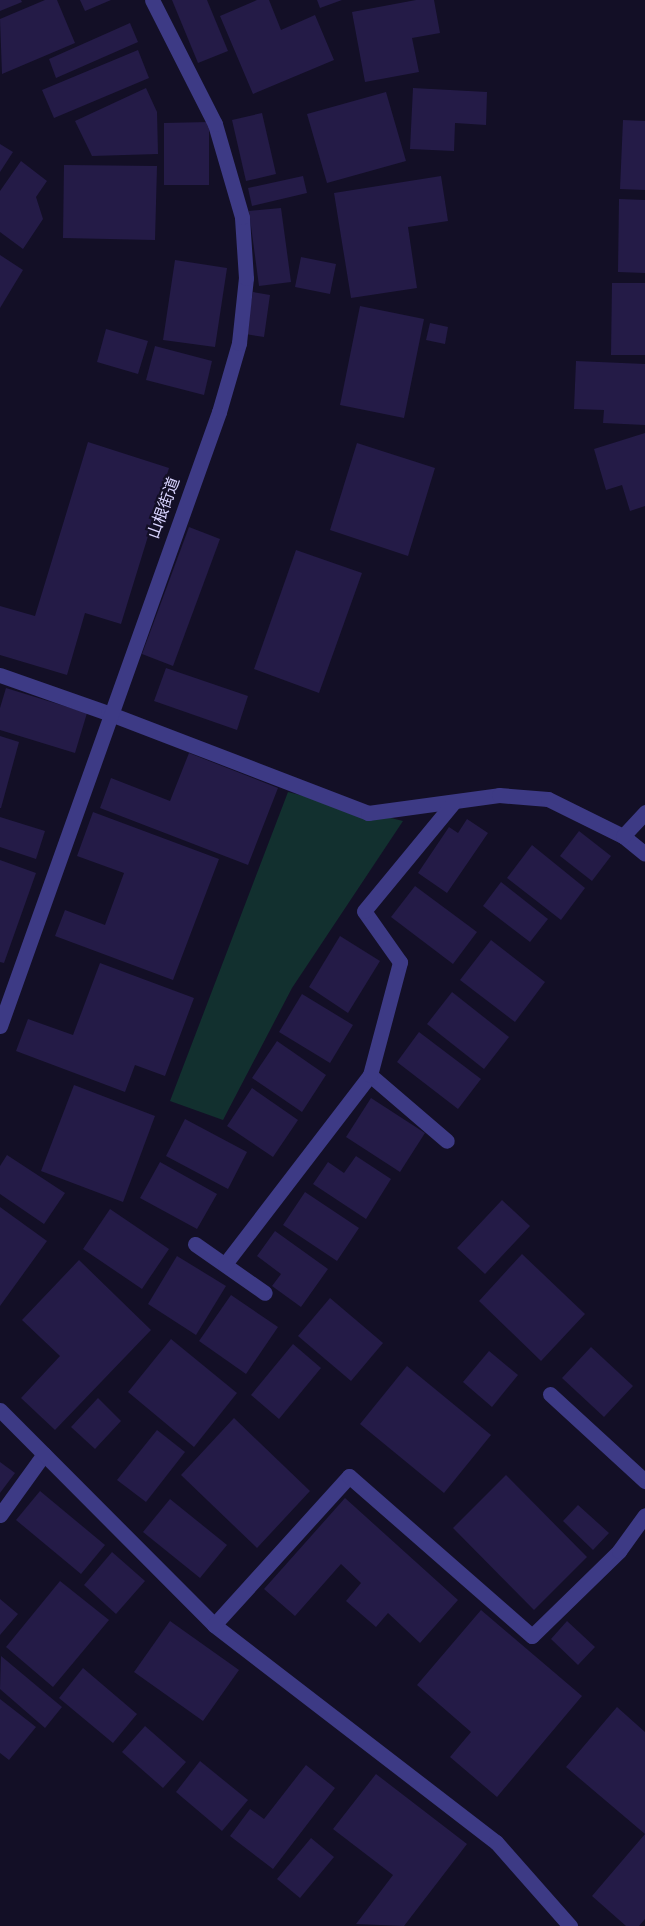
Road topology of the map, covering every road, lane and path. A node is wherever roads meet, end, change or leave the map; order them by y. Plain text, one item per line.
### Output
1 (152, 0) edge
2 (0, 675) edge
3 (108, 713) junction
4 (454, 802) junction
5 (645, 812) edge
6 (623, 836) junction
7 (645, 854) edge
8 (0, 1026) edge
9 (369, 1075) junction
10 (447, 1141) dead end
11 (195, 1244) dead end
12 (225, 1264) junction
13 (266, 1293) dead end
14 (550, 1394) dead end
15 (0, 1410) edge
16 (44, 1454) junction
17 (645, 1481) edge
18 (0, 1515) edge
19 (645, 1515) edge
20 (214, 1625) junction
21 (570, 1926) edge

1 - 3 street, 山根街道
2 - 3 street
3 - 4 street
3 - 8 street, 山根街道
4 - 6 street
4 - 9 street
5 - 6 street
6 - 7 street
9 - 10 street
9 - 12 street
11 - 12 street
12 - 13 street
14 - 17 street
15 - 16 street
16 - 18 street
16 - 20 street
19 - 20 street
20 - 21 street

